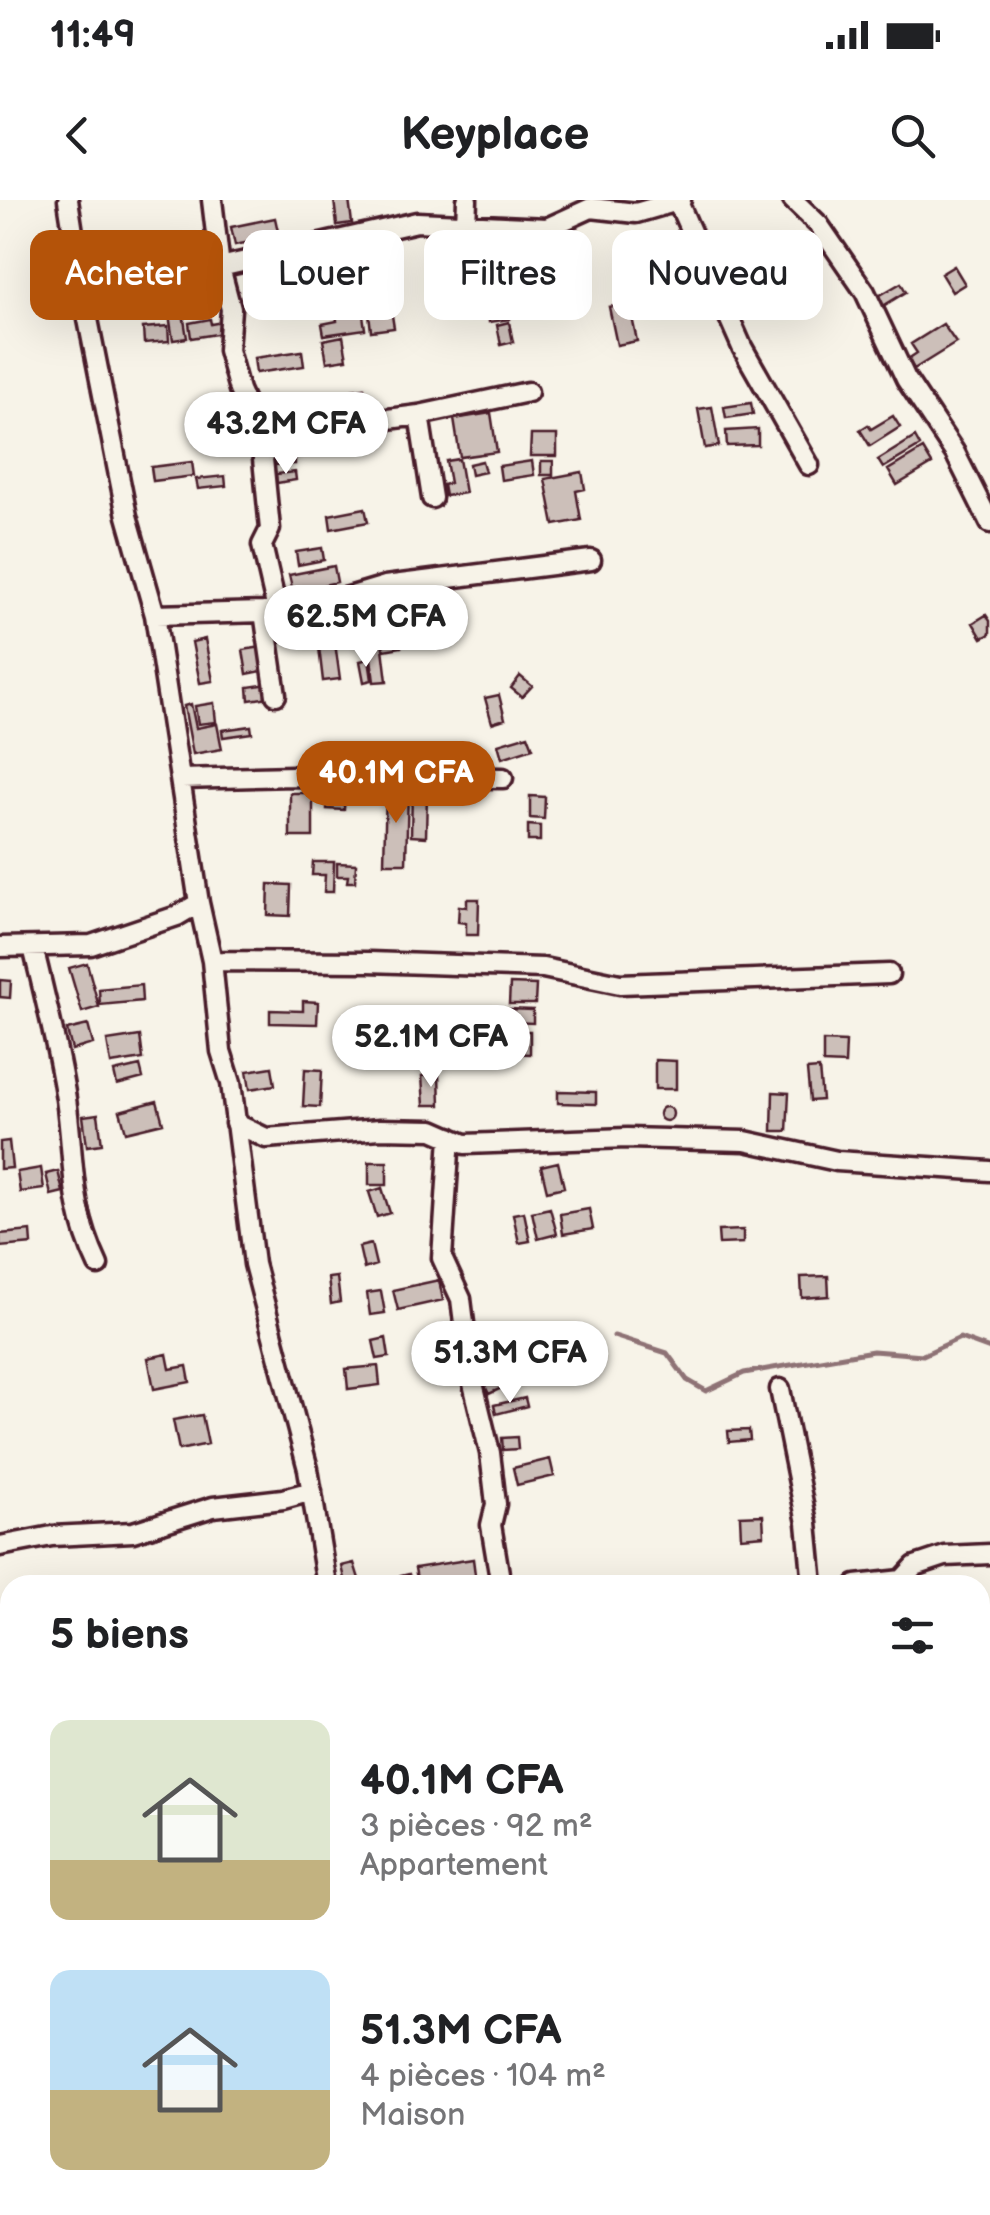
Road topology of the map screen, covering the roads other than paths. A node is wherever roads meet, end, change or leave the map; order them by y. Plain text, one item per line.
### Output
1 (68, 200) edge
2 (212, 200) edge
3 (467, 200) edge
4 (793, 200) edge
5 (680, 201) edge
6 (466, 224) junction
7 (73, 230) edge
8 (216, 230) edge
9 (223, 267) edge
10 (223, 279) edge
11 (88, 320) edge
12 (528, 392) dead end
13 (420, 415) junction
14 (261, 439) junction
15 (809, 465) dead end
16 (432, 498) dead end
17 (990, 523) edge
18 (591, 560) dead end
19 (270, 611) junction
20 (155, 615) junction
21 (276, 695) dead end
22 (503, 778) dead end
23 (181, 779) junction
24 (200, 903) junction
25 (0, 947) edge
26 (33, 947) junction
27 (212, 961) junction
28 (889, 974) dead end
29 (234, 1123) junction
30 (450, 1138) junction
31 (990, 1171) edge
32 (98, 1265) dead end
33 (780, 1389) dead end
34 (312, 1492) junction
35 (0, 1546) edge
36 (990, 1554) edge
37 (324, 1575) edge
38 (500, 1575) edge
39 (812, 1575) edge
40 (907, 1575) edge

1 - 7 street
2 - 8 street
3 - 6 street
4 - 17 street
5 - 6 street
5 - 15 street
6 - 9 street
10 - 14 street
11 - 20 street
12 - 13 street
13 - 14 street
13 - 16 street
14 - 19 street
18 - 19 street
19 - 20 street
19 - 21 street
20 - 23 street
22 - 23 street
23 - 24 street
24 - 26 street
24 - 27 street
25 - 26 street
26 - 32 street
27 - 28 street
27 - 29 street
29 - 30 street
29 - 34 street
30 - 31 street
30 - 38 street
33 - 39 street
34 - 35 street
34 - 37 street
36 - 40 street

